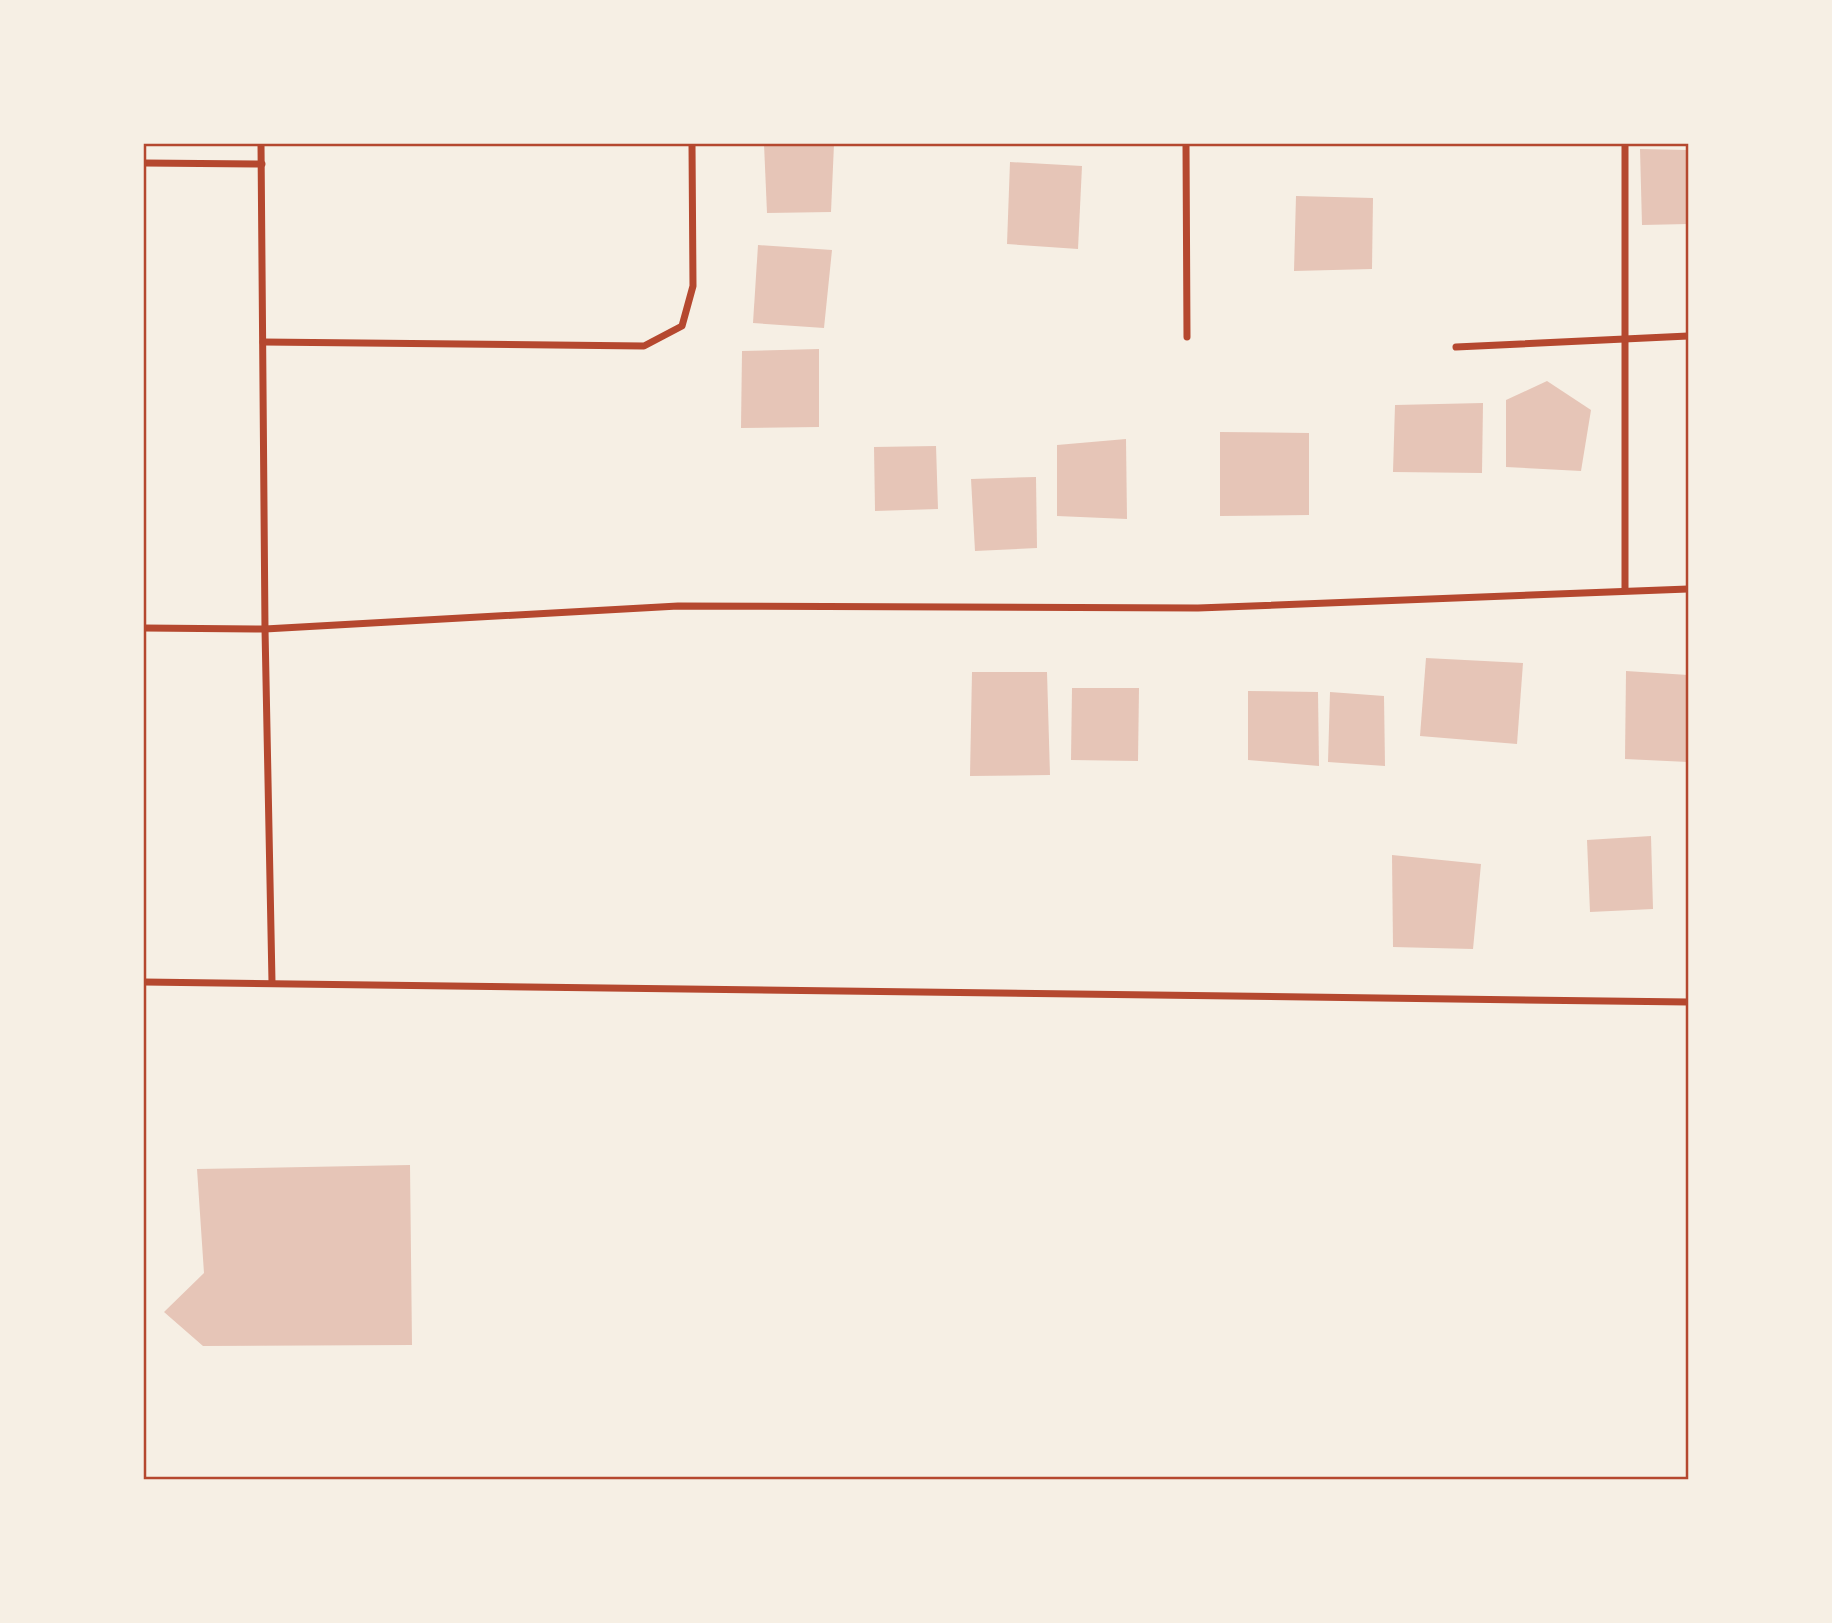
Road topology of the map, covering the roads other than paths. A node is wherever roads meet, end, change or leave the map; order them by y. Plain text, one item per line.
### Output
1 (261, 144) edge
2 (692, 144) edge
3 (1186, 144) edge
4 (1625, 144) edge
5 (144, 163) edge
6 (262, 164) junction
7 (1689, 336) edge
8 (1187, 337) dead end
9 (1625, 340) junction
10 (263, 342) junction
11 (1455, 347) dead end
12 (1689, 589) edge
13 (1625, 590) junction
14 (144, 628) edge
15 (265, 629) junction
16 (144, 982) edge
17 (272, 982) junction
18 (1689, 1002) edge

1 - 6 street
2 - 10 street
3 - 8 street
4 - 9 street
5 - 6 street
6 - 10 street
7 - 9 street
9 - 11 street
9 - 13 street
10 - 15 street
12 - 13 street
13 - 15 street
14 - 15 street
15 - 17 street
16 - 17 street
17 - 18 street

